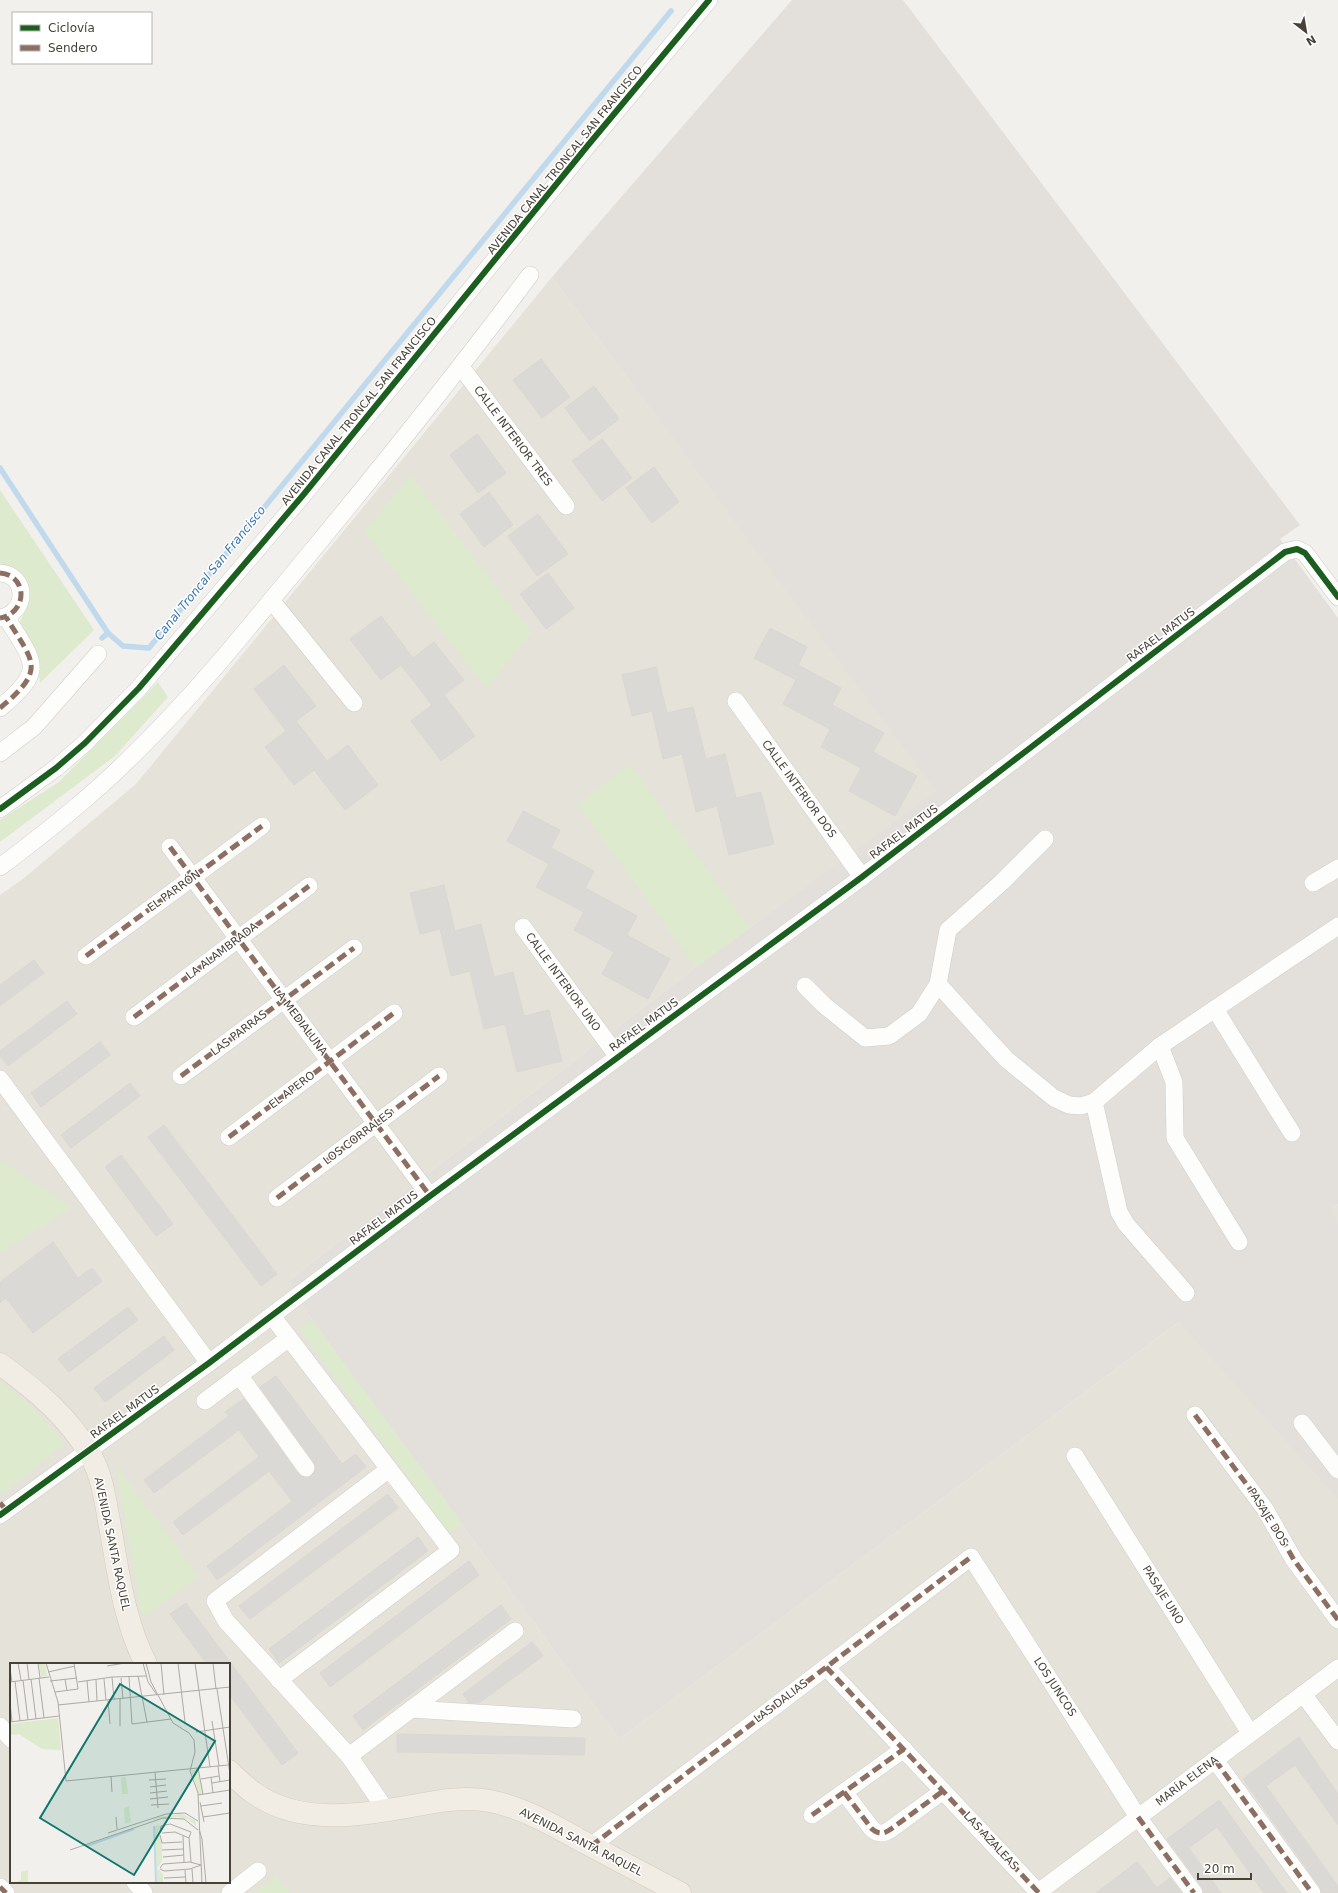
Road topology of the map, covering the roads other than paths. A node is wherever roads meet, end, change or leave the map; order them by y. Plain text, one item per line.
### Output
1 (709, 0) edge
2 (530, 275) dead end
3 (461, 367) junction
4 (566, 506) dead end
5 (0, 573) edge
6 (1338, 597) edge
7 (271, 600) junction
8 (3, 618) edge
9 (98, 654) dead end
10 (736, 701) dead end
11 (354, 703) dead end
12 (0, 708) edge
13 (0, 753) edge
14 (0, 809) edge
15 (262, 826) dead end
16 (1045, 839) dead end
17 (170, 846) dead end
18 (0, 867) edge
19 (1338, 868) edge
20 (193, 877) junction
21 (862, 877) junction
22 (1313, 883) dead end
23 (309, 886) dead end
24 (1338, 926) edge
25 (522, 927) dead end
26 (239, 939) junction
27 (354, 948) dead end
28 (86, 956) dead end
29 (938, 984) junction
30 (805, 986) dead end
31 (284, 1000) junction
32 (1215, 1009) junction
33 (394, 1013) dead end
34 (134, 1017) dead end
35 (1160, 1046) junction
36 (618, 1057) junction
37 (330, 1061) junction
38 (181, 1076) dead end
39 (439, 1076) dead end
40 (0, 1079) edge
41 (1094, 1102) junction
42 (376, 1124) junction
43 (1292, 1134) dead end
44 (229, 1137) dead end
45 (430, 1196) junction
46 (277, 1198) dead end
47 (1239, 1242) dead end
48 (1186, 1293) dead end
49 (272, 1316) junction
50 (289, 1338) junction
51 (209, 1363) junction
52 (0, 1364) edge
53 (239, 1376) junction
54 (205, 1401) dead end
55 (1195, 1415) dead end
56 (1302, 1423) dead end
57 (88, 1451) junction
58 (1075, 1456) dead end
59 (306, 1468) dead end
60 (389, 1469) junction
61 (1338, 1470) edge
62 (2, 1510) edge
63 (971, 1557) joint
64 (1338, 1620) edge
65 (515, 1630) dead end
66 (146, 1663) edge
67 (826, 1667) junction
68 (1338, 1668) edge
69 (280, 1680) junction
70 (1303, 1694) junction
71 (411, 1709) junction
72 (573, 1719) dead end
73 (0, 1726) edge
74 (1250, 1733) junction
75 (10, 1738) edge
76 (1338, 1742) edge
77 (904, 1749) junction
78 (349, 1756) junction
79 (1215, 1760) junction
80 (230, 1772) edge
81 (943, 1791) junction
82 (844, 1792) junction
83 (386, 1810) junction
84 (812, 1815) dead end
85 (1138, 1817) junction
86 (591, 1846) junction
87 (258, 1871) dead end
88 (136, 1883) edge
89 (0, 1887) edge
90 (6, 1893) edge
91 (144, 1893) edge
92 (230, 1893) edge
93 (680, 1893) edge
94 (1038, 1893) edge
95 (1194, 1893) edge
96 (1312, 1893) edge

1 - 14 street, AVENIDA CANAL TRONCAL SAN FRANCISCO
2 - 3 street
3 - 4 street, CALLE INTERIOR TRES
3 - 7 street
5 - 8 street
6 - 21 street, RAFAEL MATUS
7 - 11 street
7 - 18 street
8 - 12 street
9 - 13 street
10 - 21 street, CALLE INTERIOR DOS
15 - 20 street, EL PARRÓN
16 - 29 street
17 - 20 street, LA MEDIALUNA
19 - 22 street
20 - 26 street, LA MEDIALUNA
20 - 28 street, EL PARRÓN
21 - 36 street, RAFAEL MATUS
23 - 26 street, LA ALAMBRADA
24 - 32 street
25 - 36 street, CALLE INTERIOR UNO
26 - 31 street, LA MEDIALUNA
26 - 34 street, LA ALAMBRADA
27 - 31 street, LAS PARRAS
29 - 30 street
29 - 41 street
31 - 37 street, LA MEDIALUNA
31 - 38 street, LAS PARRAS
32 - 35 street
32 - 43 street
33 - 37 street, EL APERO
35 - 41 street
35 - 47 street
36 - 45 street, RAFAEL MATUS
37 - 42 street, LA MEDIALUNA
37 - 44 street, EL APERO
39 - 42 street, LOS CORRALES
40 - 51 street
41 - 48 street
42 - 45 street, LA MEDIALUNA
42 - 46 street, LOS CORRALES
45 - 49 street, RAFAEL MATUS
49 - 50 street
49 - 51 street, RAFAEL MATUS
50 - 53 street
50 - 60 street
51 - 57 street, RAFAEL MATUS
52 - 57 main road, AVENIDA SANTA RAQUEL
53 - 54 street
53 - 59 street
55 - 64 street, PASAJE DOS
56 - 61 street
57 - 62 street, RAFAEL MATUS
57 - 66 main road, AVENIDA SANTA RAQUEL
58 - 74 street, PASAJE UNO
60 - 69 street
60 - 69 street
63 - 67 street, LAS DALIAS
63 - 85 street, LOS JUNCOS
65 - 71 street
67 - 77 street, LAS AZALEAS
67 - 86 street, LAS DALIAS
68 - 70 street, MARÍA ELENA
69 - 78 street
70 - 74 street, MARÍA ELENA
70 - 76 street
71 - 72 street
71 - 78 street
73 - 75 street
74 - 79 street, MARÍA ELENA
77 - 81 street, LAS AZALEAS
77 - 82 street
78 - 83 street
79 - 85 street, MARÍA ELENA
79 - 96 street
80 - 83 main road, AVENIDA SANTA RAQUEL
81 - 82 street
81 - 94 street, LAS AZALEAS
82 - 84 street
83 - 86 main road, AVENIDA SANTA RAQUEL
85 - 94 street, MARÍA ELENA
85 - 95 street, LOS JUNCOS
86 - 93 main road, AVENIDA SANTA RAQUEL
87 - 92 street
88 - 91 street
89 - 90 street

